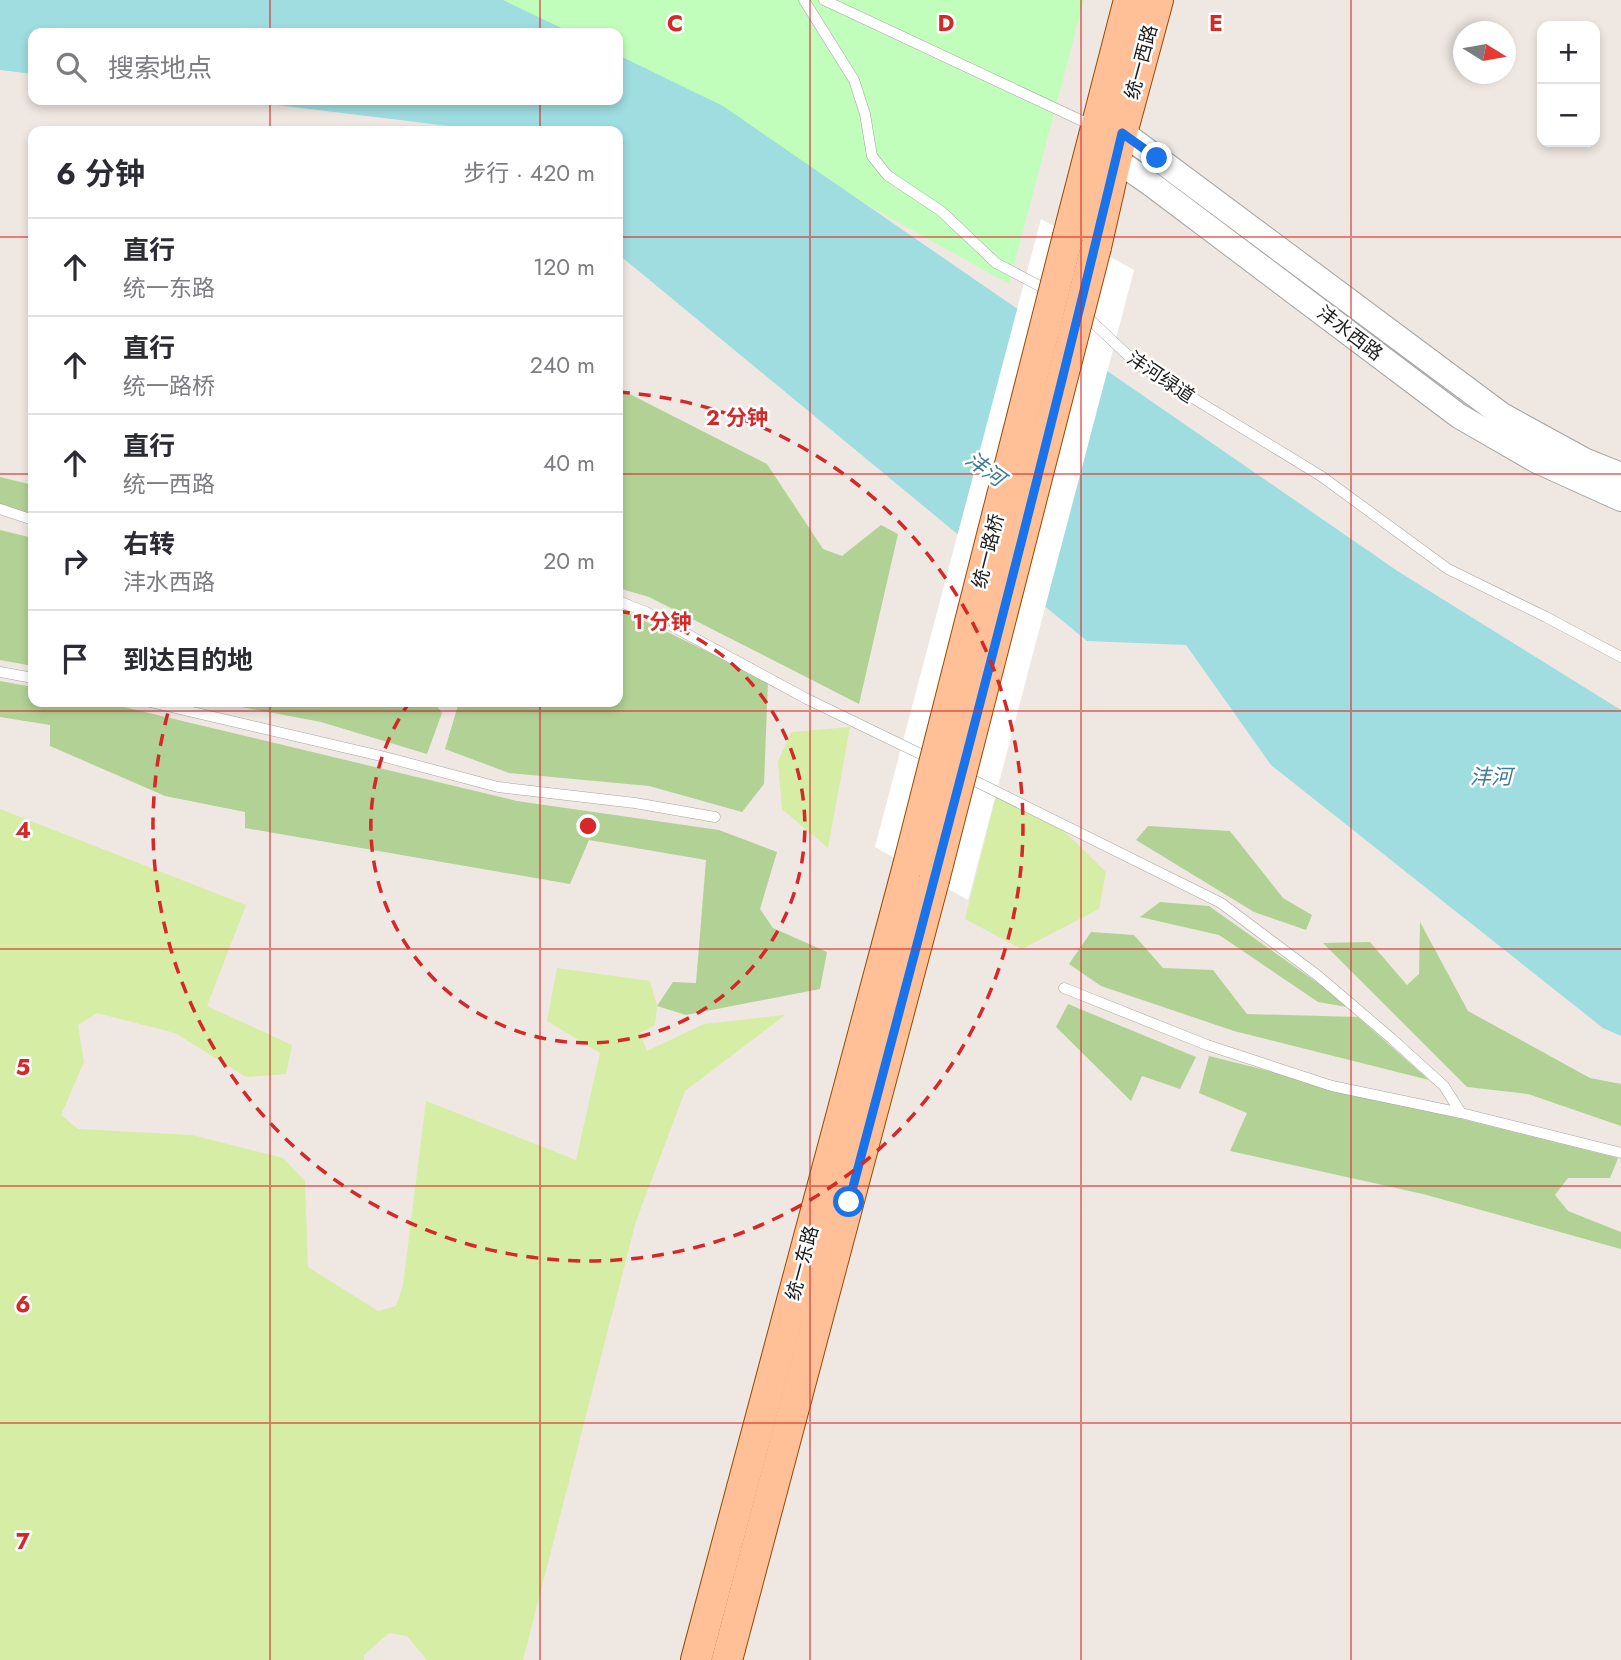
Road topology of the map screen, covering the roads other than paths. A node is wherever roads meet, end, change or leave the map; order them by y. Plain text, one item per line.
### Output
1 (804, 0) edge
2 (824, 0) edge
3 (1129, 0) edge
4 (1158, 0) edge
5 (1105, 136) junction
6 (1082, 242) junction
7 (1059, 296) dead end
8 (1070, 301) dead end
9 (1621, 475) edge
10 (1621, 499) edge
11 (0, 509) edge
12 (28, 518) edge
13 (623, 603) edge
14 (1621, 657) edge
15 (0, 672) edge
16 (28, 677) edge
17 (171, 707) edge
18 (940, 764) dead end
19 (952, 770) dead end
20 (715, 817) dead end
21 (908, 866) joint
22 (934, 880) joint
23 (1064, 988) dead end
24 (1461, 1113) junction
25 (1621, 1153) edge
26 (696, 1660) edge
27 (727, 1660) edge

1 - 7 lane
2 - 5 lane
3 - 5 main road, 统一西路
4 - 5 main road, 统一西路
5 - 6 main road, 统一西路
5 - 9 street, 沣水西路
5 - 10 street, 沣水西路
6 - 21 main road, 统一路桥, bridge
6 - 22 main road, 统一路桥, bridge
8 - 14 lane, 沣河绿道
11 - 12 lane
13 - 18 lane
15 - 16 lane
17 - 20 lane
19 - 24 lane
21 - 26 main road, 统一东路
22 - 27 main road, 统一东路
23 - 24 lane
24 - 25 lane

